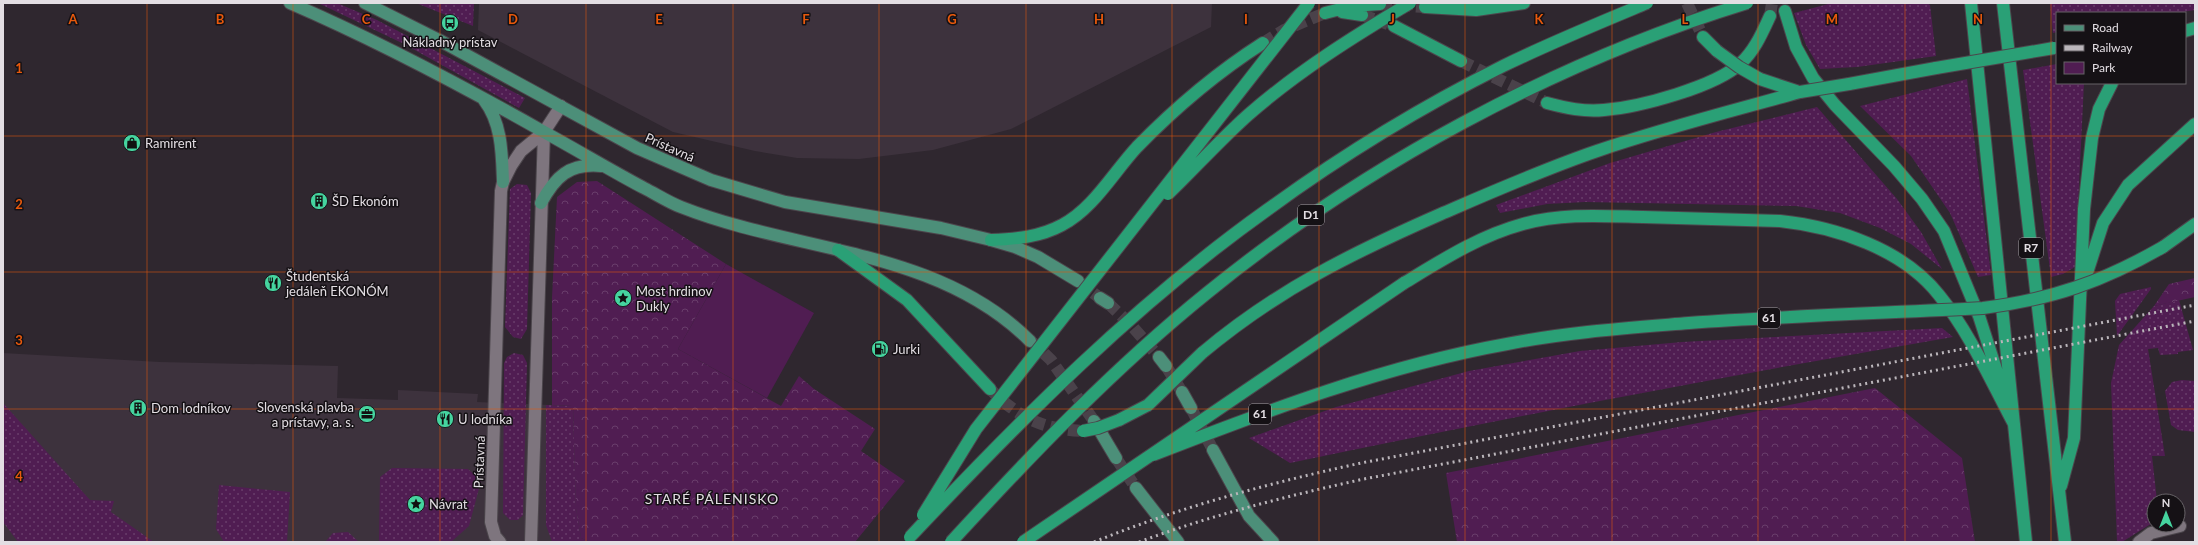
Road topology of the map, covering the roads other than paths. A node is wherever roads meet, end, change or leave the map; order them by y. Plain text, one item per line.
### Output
1 (290, 3) edge
2 (365, 3) edge
3 (1309, 3) edge
4 (1410, 3) edge
5 (1524, 3) edge
6 (1647, 3) edge
7 (1747, 3) edge
8 (1971, 3) edge
9 (2003, 3) edge
10 (1380, 4) dead end
11 (1425, 8) dead end
12 (1785, 12) dead end
13 (1362, 15) tunnel mouth
14 (1770, 16) tunnel mouth
15 (1394, 26) tunnel mouth
16 (1703, 37) tunnel mouth
17 (1263, 43) tunnel mouth
18 (2055, 48) edge
19 (1461, 61) tunnel mouth
20 (2112, 84) edge
21 (1800, 92) junction
22 (482, 98) junction
23 (1547, 103) tunnel mouth
24 (561, 106) junction
25 (2195, 124) edge
26 (544, 132) junction
27 (604, 167) junction
28 (503, 182) junction
29 (541, 203) junction
30 (2195, 224) edge
31 (1134, 226) junction
32 (991, 240) junction
33 (838, 250) junction
34 (1078, 281) tunnel mouth
35 (2081, 293) junction
36 (1030, 341) tunnel mouth
37 (990, 389) tunnel mouth
38 (1182, 392) tunnel mouth
39 (1191, 408) tunnel mouth
40 (1094, 421) tunnel mouth
41 (2014, 424) junction
42 (1083, 431) tunnel mouth
43 (1213, 450) tunnel mouth
44 (1153, 455) junction
45 (1116, 458) tunnel mouth
46 (1136, 488) tunnel mouth
47 (2060, 493) junction
48 (2151, 533) edge
49 (907, 539) edge
50 (1272, 540) edge
51 (500, 542) edge
52 (531, 542) edge
53 (952, 542) edge
54 (1023, 542) edge
55 (1178, 542) edge
56 (2026, 542) edge
57 (2065, 542) edge
58 (2139, 542) edge

1 - 22 main road
2 - 24 main road, Prístavná
3 - 31 highway, bridge
4 - 31 highway, bridge
5 - 11 highway
6 - 49 highway, D1, bridge
7 - 53 highway, D1, bridge
8 - 41 highway
9 - 47 highway, R7
10 - 13 highway
12 - 41 highway
14 - 23 highway
15 - 19 highway
16 - 21 highway, bridge
17 - 32 highway
18 - 21 highway, bridge
20 - 35 highway
21 - 42 highway, bridge
22 - 26 main road
22 - 28 main road
24 - 26 street
24 - 32 main road, Prístavná
25 - 35 highway
26 - 27 main road
26 - 28 street, Prístavná
26 - 29 street
27 - 29 main road
27 - 33 main road
28 - 51 street, Prístavná
29 - 52 street
30 - 44 highway, 61, bridge
31 - 49 highway, bridge
32 - 34 main road, Prístavná
33 - 36 main road
33 - 37 highway
35 - 47 highway
38 - 39 main road
40 - 45 main road
41 - 44 highway, bridge
41 - 56 highway
43 - 50 main road
44 - 54 highway, bridge
46 - 55 main road
47 - 57 highway, R7
48 - 58 street

